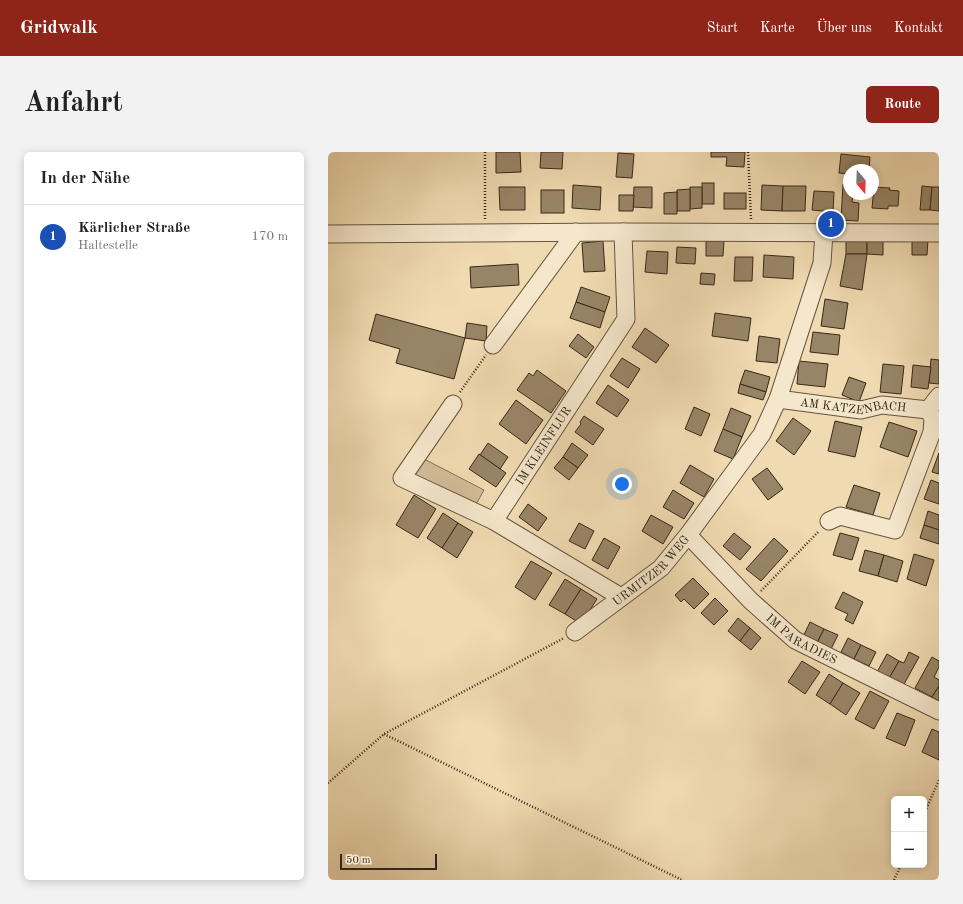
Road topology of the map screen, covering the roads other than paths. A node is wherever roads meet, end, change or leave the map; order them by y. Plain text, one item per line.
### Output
1 (576, 232) junction
2 (623, 232) junction
3 (824, 232) junction
4 (939, 233) edge
5 (328, 234) edge
6 (493, 345) road end
7 (939, 396) edge
8 (778, 399) junction
9 (453, 404) road end
10 (928, 410) junction
11 (494, 521) junction
12 (828, 521) road end
13 (688, 535) junction
14 (621, 597) junction
15 (575, 632) road end
16 (939, 711) edge

1 - 2 street
1 - 5 street
1 - 6 street
2 - 3 street
2 - 11 street, IM KLEINFLUR
3 - 4 street
3 - 8 street, URMITZER WEG
7 - 10 street
8 - 10 street, AM KATZENBACH
8 - 13 street, URMITZER WEG
9 - 11 street
10 - 12 street
11 - 14 street
13 - 14 street, URMITZER WEG
13 - 16 street, IM PARADIES
14 - 15 street, URMITZER WEG

